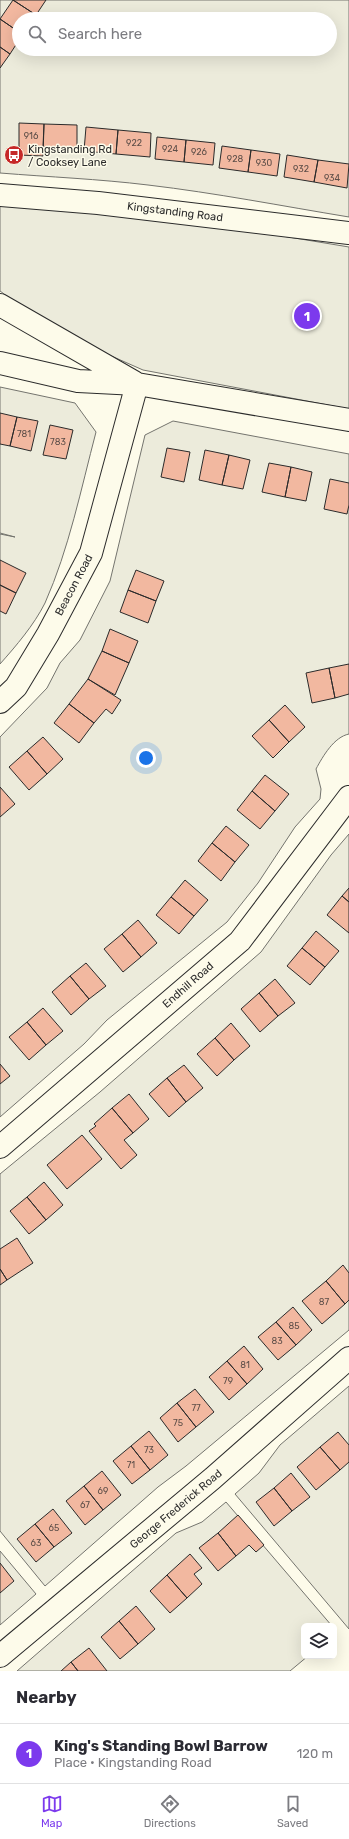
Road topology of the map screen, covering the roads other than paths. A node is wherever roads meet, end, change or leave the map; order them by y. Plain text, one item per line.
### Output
1 (0, 195) edge
2 (349, 233) edge
3 (0, 305) edge
4 (0, 363) edge
5 (137, 384) junction
6 (349, 420) edge
7 (0, 702) edge
8 (349, 797) edge
9 (0, 1147) edge
10 (349, 1358) edge
11 (0, 1656) edge

1 - 2 street, Kingstanding Road
3 - 5 street
4 - 5 street
5 - 6 street
5 - 7 street, Beacon Road
8 - 9 street, Endhill Road
10 - 11 street, George Frederick Road

